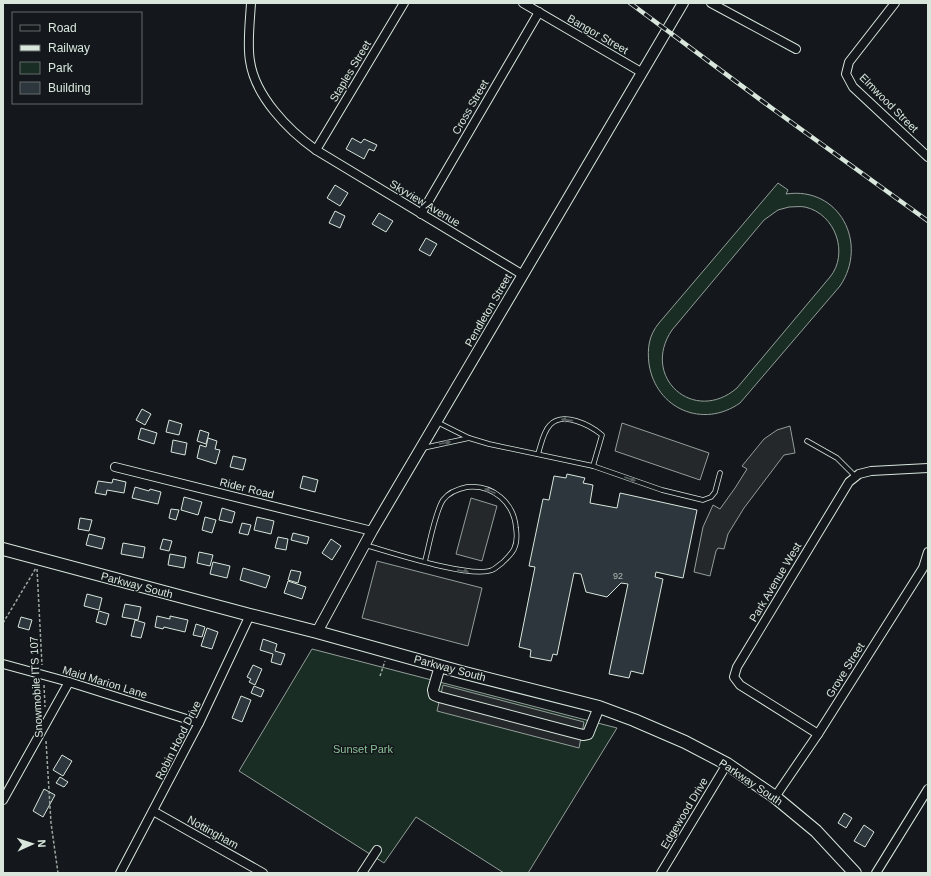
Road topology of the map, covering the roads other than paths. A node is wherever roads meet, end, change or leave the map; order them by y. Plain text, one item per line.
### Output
1 (251, 3) edge
2 (404, 3) edge
3 (523, 3) edge
4 (683, 3) edge
5 (711, 3) edge
6 (895, 3) edge
7 (539, 12) junction
8 (796, 49) dead end
9 (641, 72) junction
10 (316, 150) junction
11 (928, 157) edge
12 (421, 214) junction
13 (523, 275) junction
14 (436, 422) junction
15 (468, 438) junction
16 (807, 441) dead end
17 (421, 449) junction
18 (538, 454) junction
19 (593, 466) junction
20 (115, 467) dead end
21 (928, 468) edge
22 (720, 474) dead end
23 (856, 477) junction
24 (372, 531) junction
25 (365, 545) junction
26 (3, 549) edge
27 (928, 552) edge
28 (425, 561) junction
29 (250, 615) junction
30 (317, 632) junction
31 (3, 664) edge
32 (440, 666) junction
33 (69, 682) junction
34 (599, 707) junction
35 (199, 723) junction
36 (818, 734) junction
37 (727, 764) junction
38 (928, 789) edge
39 (775, 797) junction
40 (3, 800) edge
41 (153, 811) junction
42 (377, 850) dead end
43 (120, 873) edge
44 (263, 873) edge
45 (362, 873) edge
46 (661, 873) edge
47 (855, 873) edge
48 (876, 873) edge

1 - 10 street, Skyview Avenue
2 - 10 street, Staples Street
3 - 7 street, Bangor Street
4 - 9 street, Pendleton Street
5 - 8 street
6 - 11 street, Elmwood Street
7 - 9 street, Bangor Street
7 - 12 street, Cross Street
9 - 13 street, Pendleton Street
10 - 12 street, Skyview Avenue
12 - 13 street, Skyview Avenue
13 - 14 street, Pendleton Street
14 - 15 lane
14 - 17 street, Pendleton Street
17 -> 15 lane
15 - 18 lane
16 - 23 lane
17 - 24 street, Pendleton Street
18 - 19 lane
19 -> 18 lane
19 -> 22 lane
20 - 24 street, Rider Road
21 - 23 street
23 - 36 street, Park Avenue West
24 - 25 street, Pendleton Street
25 - 28 lane
25 - 30 street, Pendleton Street
26 - 29 main road, Parkway South
27 - 36 street, Grove Street
28 -> 28 lane
29 - 30 main road, Parkway South
29 - 35 street, Robin Hood Drive
30 - 32 main road, Parkway South
31 - 33 street, Maid Marion Lane
32 - 34 main road, Parkway South
32 - 34 street
33 - 35 street, Maid Marion Lane
33 - 40 street
34 - 37 main road, Parkway South
35 - 41 street, Robin Hood Drive
36 - 39 street, Grove Street
37 - 39 main road, Parkway South
37 - 46 street, Edgewood Drive
38 - 48 street
39 - 47 main road, Parkway South
41 - 43 street, Robin Hood Drive
41 - 44 street, Nottingham
42 - 45 street

